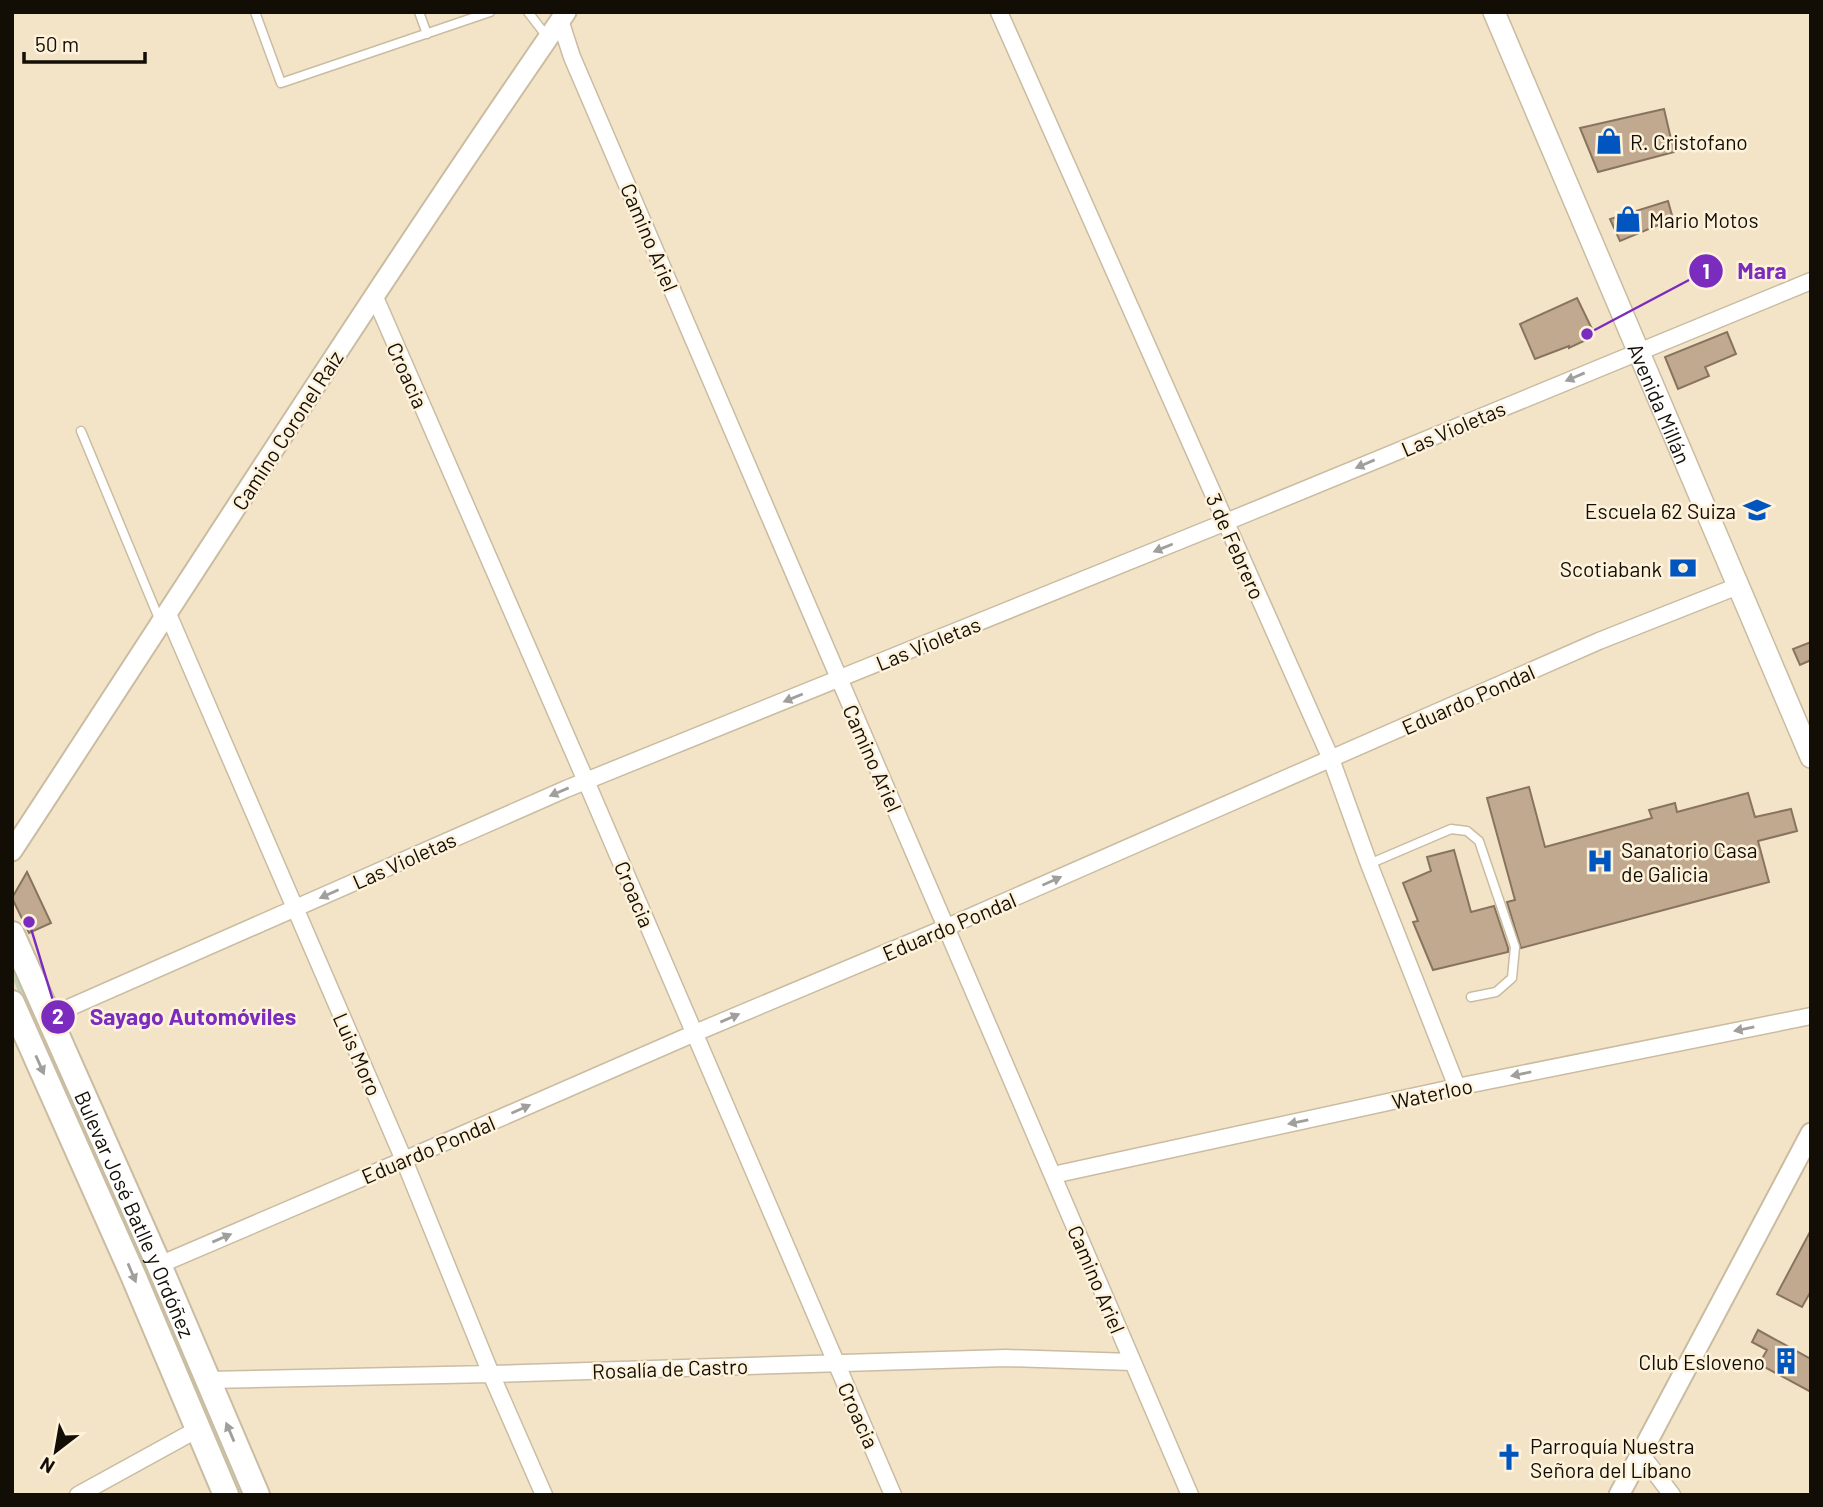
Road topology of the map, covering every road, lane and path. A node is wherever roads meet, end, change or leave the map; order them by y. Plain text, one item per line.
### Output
1 (255, 12) edge
2 (419, 12) edge
3 (491, 12) edge
4 (528, 12) edge
5 (999, 12) edge
6 (1494, 12) edge
7 (563, 16) edge
8 (427, 34) junction
9 (548, 38) junction
10 (1811, 281) edge
11 (374, 295) junction
12 (1638, 351) junction
13 (81, 432) dead end
14 (1226, 522) junction
15 (1738, 586) junction
16 (165, 619) junction
17 (839, 679) junction
18 (1805, 727) edge
19 (1811, 757) edge
20 (1331, 759) junction
21 (586, 781) junction
22 (12, 851) edge
23 (1369, 864) junction
24 (295, 909) junction
25 (947, 927) junction
26 (12, 934) edge
27 (1471, 997) dead end
28 (12, 1003) edge
29 (50, 1016) junction
30 (1811, 1016) edge
31 (695, 1033) junction
32 (1457, 1087) junction
33 (1811, 1133) edge
34 (404, 1160) junction
35 (1053, 1175) junction
36 (159, 1265) junction
37 (1132, 1362) junction
38 (836, 1363) junction
39 (491, 1374) junction
40 (208, 1380) junction
41 (198, 1429) junction
42 (1642, 1454) junction
43 (78, 1495) edge
44 (226, 1495) edge
45 (257, 1495) edge
46 (544, 1495) edge
47 (893, 1495) edge
48 (1190, 1495) edge
49 (1619, 1495) edge
50 (1672, 1495) edge

1 - 8 lane
2 - 8 lane
3 - 8 lane
4 - 9 lane
5 - 14 street, 3 de Febrero
6 - 12 main road, Avenida Millán
7 - 9 street, Camino Coronel Raíz
7 - 17 street, Camino Ariel
9 - 11 street, Camino Coronel Raíz
10 - 12 street, Las Violetas
11 - 16 street, Camino Coronel Raíz
11 - 21 street, Croacia
12 -> 14 street, Las Violetas
12 - 15 main road, Avenida Millán
13 - 16 lane
14 -> 17 street, Las Violetas
14 - 20 street, 3 de Febrero
15 - 18 main road, Avenida Millán
15 - 20 street, Eduardo Pondal
16 - 22 street, Camino Coronel Raíz
16 - 24 street, Luis Moro
17 -> 21 street, Las Violetas
17 - 25 street, Camino Ariel
18 - 19 main road, Avenida Millán
20 - 23 street, 3 de Febrero
25 -> 20 street, Eduardo Pondal
21 -> 24 street, Las Violetas
21 - 31 street, Croacia
23 - 27 lane
23 - 32 street, 3 de Febrero
24 - 29 street, Las Violetas
24 - 34 street, Luis Moro
31 -> 25 street, Eduardo Pondal
25 - 35 street, Camino Ariel
26 - 29 main road, Bulevar José Batlle y Ordóñez
28 -> 41 main road, Bulevar José Batlle y Ordóñez
29 - 36 main road, Bulevar José Batlle y Ordóñez
30 -> 32 street, Waterloo
34 -> 31 street, Eduardo Pondal
31 - 38 street, Croacia
32 -> 35 street, Waterloo
33 - 42 street
36 -> 34 street, Eduardo Pondal
34 - 39 street, Luis Moro
35 - 37 street, Camino Ariel
36 - 40 main road, Bulevar José Batlle y Ordóñez
37 - 38 street, Rosalía de Castro
37 - 48 street, Camino Ariel
38 - 39 street, Rosalía de Castro
38 - 47 street, Croacia
39 - 40 street, Rosalía de Castro
39 - 46 street, Luis Moro
45 -> 40 main road, Bulevar José Batlle y Ordóñez
41 - 43 street
41 - 44 main road, Bulevar José Batlle y Ordóñez
42 - 49 street
42 - 50 street

